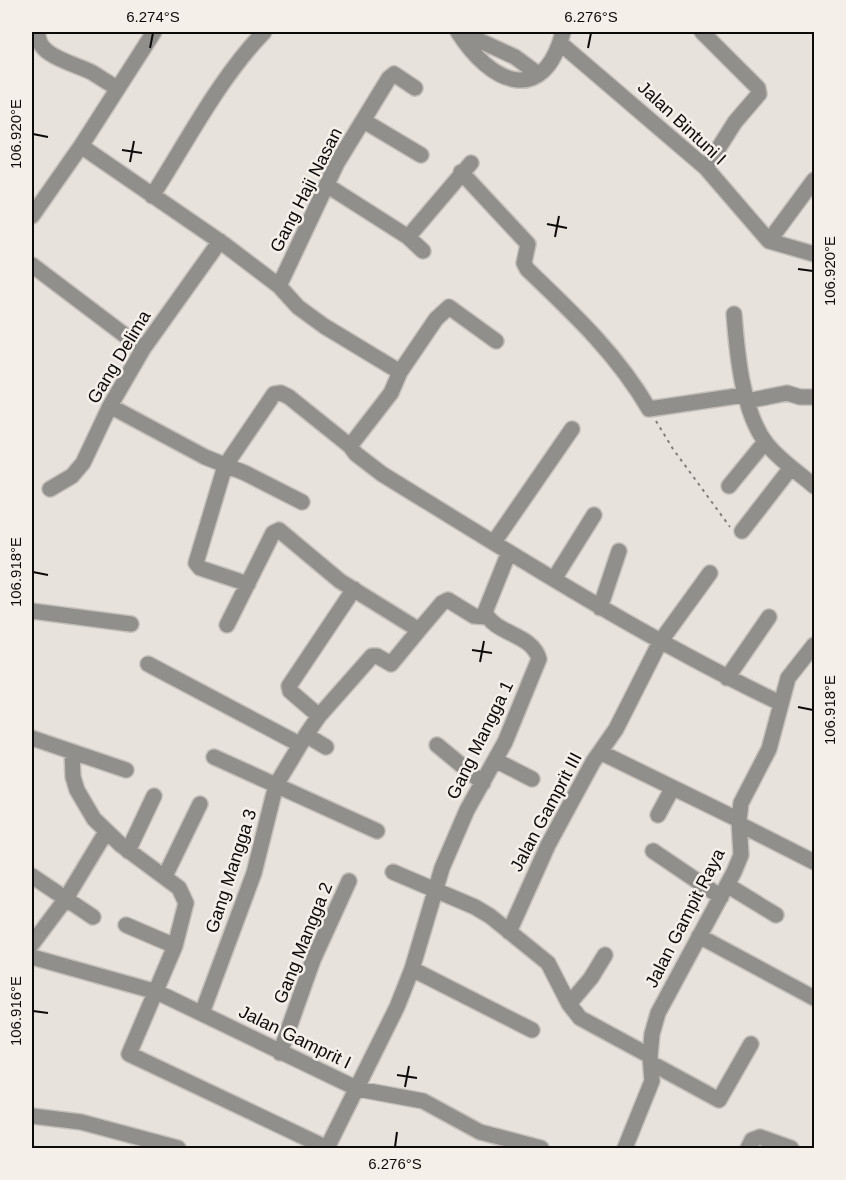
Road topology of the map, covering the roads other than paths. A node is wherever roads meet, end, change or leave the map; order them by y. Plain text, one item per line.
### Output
1 (38, 32) edge
2 (154, 32) edge
3 (264, 32) edge
4 (460, 32) edge
5 (702, 32) edge
6 (561, 37) edge
7 (538, 74) junction
8 (118, 88) junction
9 (416, 88) dead end
10 (364, 121) junction
11 (81, 146) junction
12 (421, 155) dead end
13 (706, 168) junction
14 (814, 180) edge
15 (328, 186) junction
16 (152, 196) junction
17 (32, 216) edge
18 (408, 237) junction
19 (220, 241) junction
20 (769, 241) junction
21 (423, 251) dead end
22 (814, 254) edge
23 (32, 265) edge
24 (279, 286) junction
25 (734, 314) dead end
26 (496, 341) dead end
27 (143, 349) junction
28 (400, 372) junction
29 (814, 397) edge
30 (746, 398) junction
31 (110, 406) junction
32 (572, 429) dead end
33 (765, 442) junction
34 (350, 446) junction
35 (225, 466) junction
36 (790, 469) junction
37 (729, 486) dead end
38 (814, 486) edge
39 (50, 489) dead end
40 (302, 502) dead end
41 (594, 515) dead end
42 (742, 531) road end
43 (494, 542) junction
44 (619, 551) dead end
45 (509, 552) junction
46 (710, 573) dead end
47 (554, 579) junction
48 (248, 584) junction
49 (354, 589) junction
50 (600, 608) junction
51 (32, 611) edge
52 (487, 617) junction
53 (769, 618) dead end
54 (131, 624) dead end
55 (227, 625) dead end
56 (419, 630) junction
57 (660, 642) junction
58 (814, 646) edge
59 (148, 664) dead end
60 (727, 678) junction
61 (780, 704) junction
62 (319, 716) junction
63 (32, 738) edge
64 (303, 739) junction
65 (437, 745) dead end
66 (326, 747) dead end
67 (72, 752) junction
68 (600, 753) junction
69 (214, 757) dead end
70 (495, 760) junction
71 (126, 770) dead end
72 (532, 779) dead end
73 (483, 783) junction
74 (276, 785) junction
75 (672, 789) junction
76 (154, 796) dead end
77 (200, 804) dead end
78 (658, 815) dead end
79 (739, 822) junction
80 (377, 831) dead end
81 (106, 832) junction
82 (129, 851) junction
83 (653, 851) dead end
84 (814, 862) edge
85 (393, 872) dead end
86 (32, 876) edge
87 (165, 876) junction
88 (349, 881) dead end
89 (724, 891) junction
90 (435, 892) junction
91 (64, 900) junction
92 (776, 915) dead end
93 (93, 917) dead end
94 (126, 925) dead end
95 (509, 932) junction
96 (699, 936) junction
97 (32, 944) edge
98 (175, 946) junction
99 (605, 955) dead end
100 (32, 957) edge
101 (412, 969) junction
102 (157, 993) junction
103 (814, 998) edge
104 (569, 1004) junction
105 (202, 1013) junction
106 (532, 1030) dead end
107 (751, 1044) dead end
108 (280, 1053) junction
109 (650, 1060) junction
110 (358, 1089) junction
111 (32, 1116) edge
112 (488, 1142) edge
113 (160, 1146) edge
114 (327, 1148) edge
115 (178, 1149) edge
116 (541, 1149) edge
117 (625, 1149) edge
118 (748, 1149) edge
119 (791, 1149) edge

1 - 8 street
2 - 8 street
3 - 16 street
4 - 7 street
4 - 7 street
5 - 13 street
6 - 7 street
6 - 13 street, Jalan Bintuni I
8 - 11 street
9 - 10 street, Gang Haji Nasan
10 - 12 street
10 - 15 street, Gang Haji Nasan
11 - 16 street
11 - 17 street
13 - 20 street, Jalan Bintuni I
14 - 20 street
15 - 18 street
15 - 24 street, Gang Haji Nasan
16 - 19 street
18 - 21 street
18 - 30 street
19 - 24 street
19 - 27 street, Gang Delima
20 - 22 street
23 - 27 street
24 - 28 street
25 - 30 street
26 - 28 street
27 - 31 street, Gang Delima
28 - 34 street
29 - 30 street
30 - 33 street
31 - 35 street
31 - 39 street, Gang Delima
32 - 43 street
33 - 36 street
33 - 37 street
34 - 35 street
34 - 43 street
35 - 40 street
35 - 48 street
36 - 38 street
36 - 42 street
41 - 47 street
43 - 45 street
44 - 50 street
45 - 47 street
45 - 52 street
46 - 57 street
47 - 50 street
48 - 49 street
48 - 55 street
49 - 56 street
49 - 62 street
50 - 57 street
51 - 54 street
52 - 56 street
52 - 70 street, Gang Mangga 1
53 - 60 street
56 - 62 street, Gang Mangga 3
57 - 60 street
57 - 68 street
58 - 61 street, Jalan Gampit Raya
59 - 64 street
60 - 61 street
61 - 79 street, Jalan Gampit Raya
62 - 64 street, Gang Mangga 3
63 - 67 street
64 - 66 street
64 - 74 street, Gang Mangga 3
65 - 73 street
67 - 71 street
67 - 81 street
68 - 75 street, Jalan Gamprit III
68 - 95 street, Jalan Gamprit III
69 - 74 street
70 - 72 street
70 - 73 street, Gang Mangga 1
73 - 90 street, Gang Mangga 1
74 - 80 street
74 - 105 street, Gang Mangga 3
75 - 78 street
75 - 79 street, Jalan Gamprit III
76 - 82 street
77 - 87 street
79 - 84 street, Jalan Gamprit III
79 - 89 street, Jalan Gampit Raya
81 - 82 street
81 - 91 street
82 - 87 street
83 - 89 street
85 - 90 street
86 - 91 street
87 - 98 street
88 - 108 street, Gang Mangga 2
89 - 92 street
89 - 96 street, Jalan Gampit Raya
90 - 95 street
90 - 101 street, Gang Mangga 1
91 - 93 street
91 - 97 street
94 - 98 street
95 - 104 street
96 - 103 street
96 - 109 street, Jalan Gampit Raya
98 - 102 street
99 - 104 street
100 - 102 street, Jalan Gamprit I
101 - 106 street
101 - 110 street, Gang Mangga 1
102 - 105 street, Jalan Gamprit I
102 - 114 street
104 - 109 street
105 - 108 street, Jalan Gamprit I
107 - 109 street
108 - 110 street, Jalan Gamprit I
109 - 117 street, Jalan Gampit Raya
110 - 112 street, Jalan Gamprit I
110 - 114 street, Gang Mangga 1
111 - 113 street
112 - 116 street, Jalan Gamprit I
113 - 115 street
118 - 119 street

